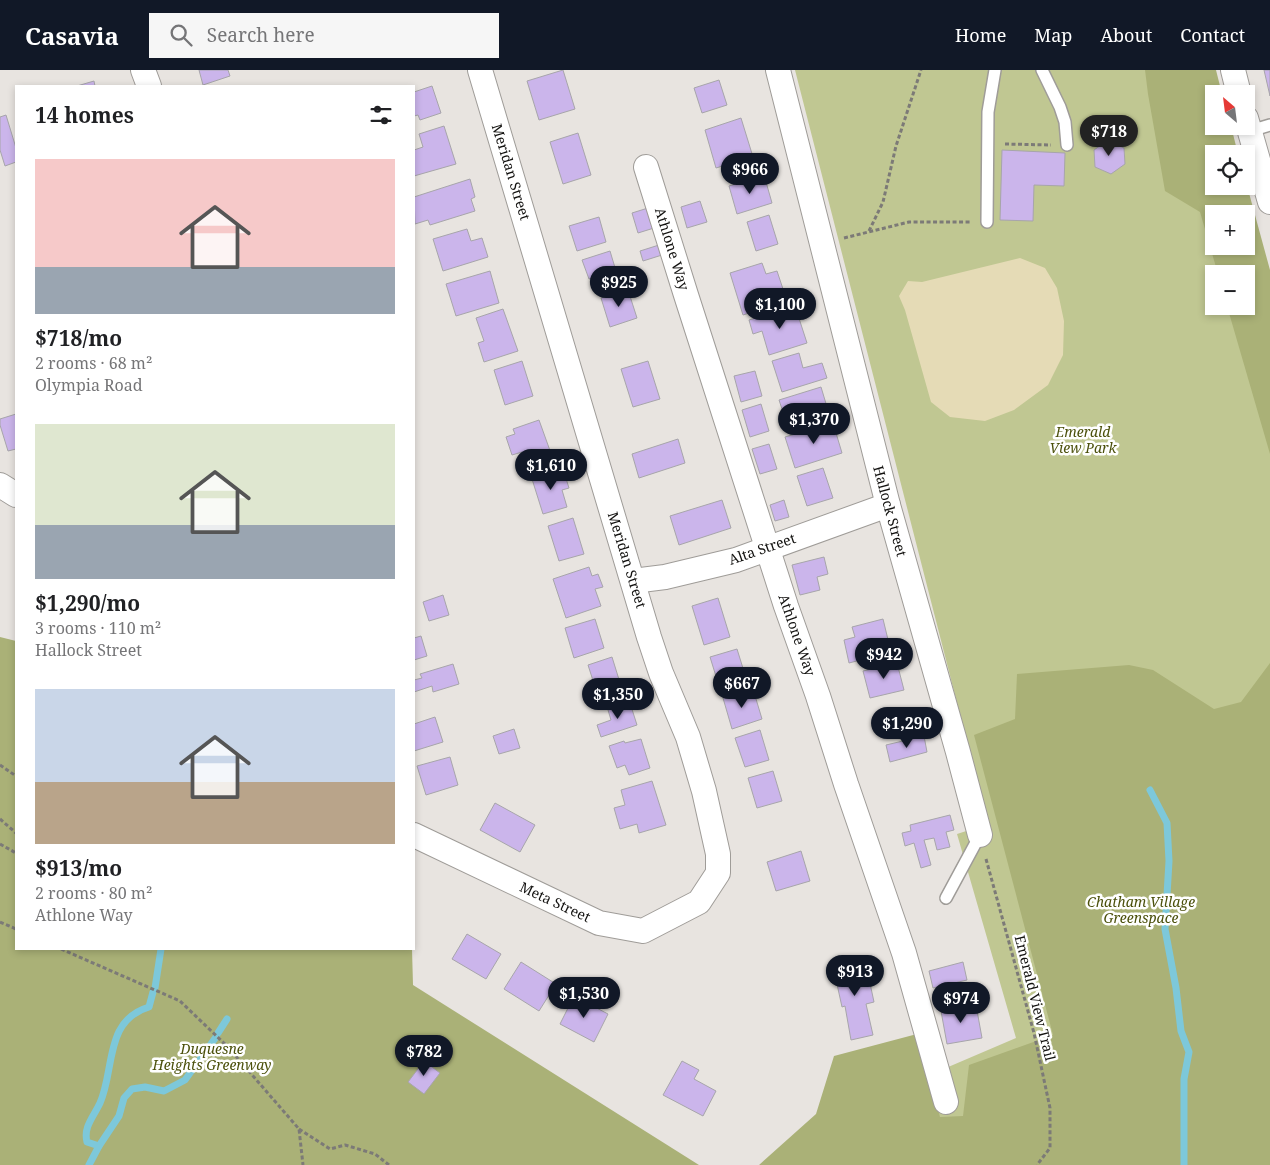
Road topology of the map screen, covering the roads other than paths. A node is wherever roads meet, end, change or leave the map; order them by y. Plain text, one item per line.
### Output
1 (143, 70) edge
2 (778, 70) edge
3 (995, 70) edge
4 (1042, 70) edge
5 (1233, 70) edge
6 (486, 72) edge
7 (149, 85) edge
8 (1237, 85) edge
9 (1255, 125) edge
10 (1067, 145) road end
11 (1264, 159) edge
12 (646, 167) dead end
13 (1270, 202) edge
14 (987, 222) road end
15 (0, 484) edge
16 (15, 494) edge
17 (888, 505) junction
18 (768, 548) junction
19 (633, 581) junction
20 (980, 835) joint
21 (415, 836) edge
22 (946, 898) dead end
23 (699, 902) joint
24 (946, 1102) dead end

1 - 7 street
2 - 17 street, Hallock Street
3 - 14 lane
4 - 10 lane
5 - 8 street
6 - 19 street, Meridan Street
9 - 11 street
11 - 13 street
12 - 18 street, Athlone Way
15 - 16 street
17 - 18 street, Alta Street
17 - 20 street, Hallock Street
18 - 19 street, Alta Street
18 - 24 street, Athlone Way
19 - 23 street, Meridan Street
20 - 22 lane
21 - 23 street, Meta Street

